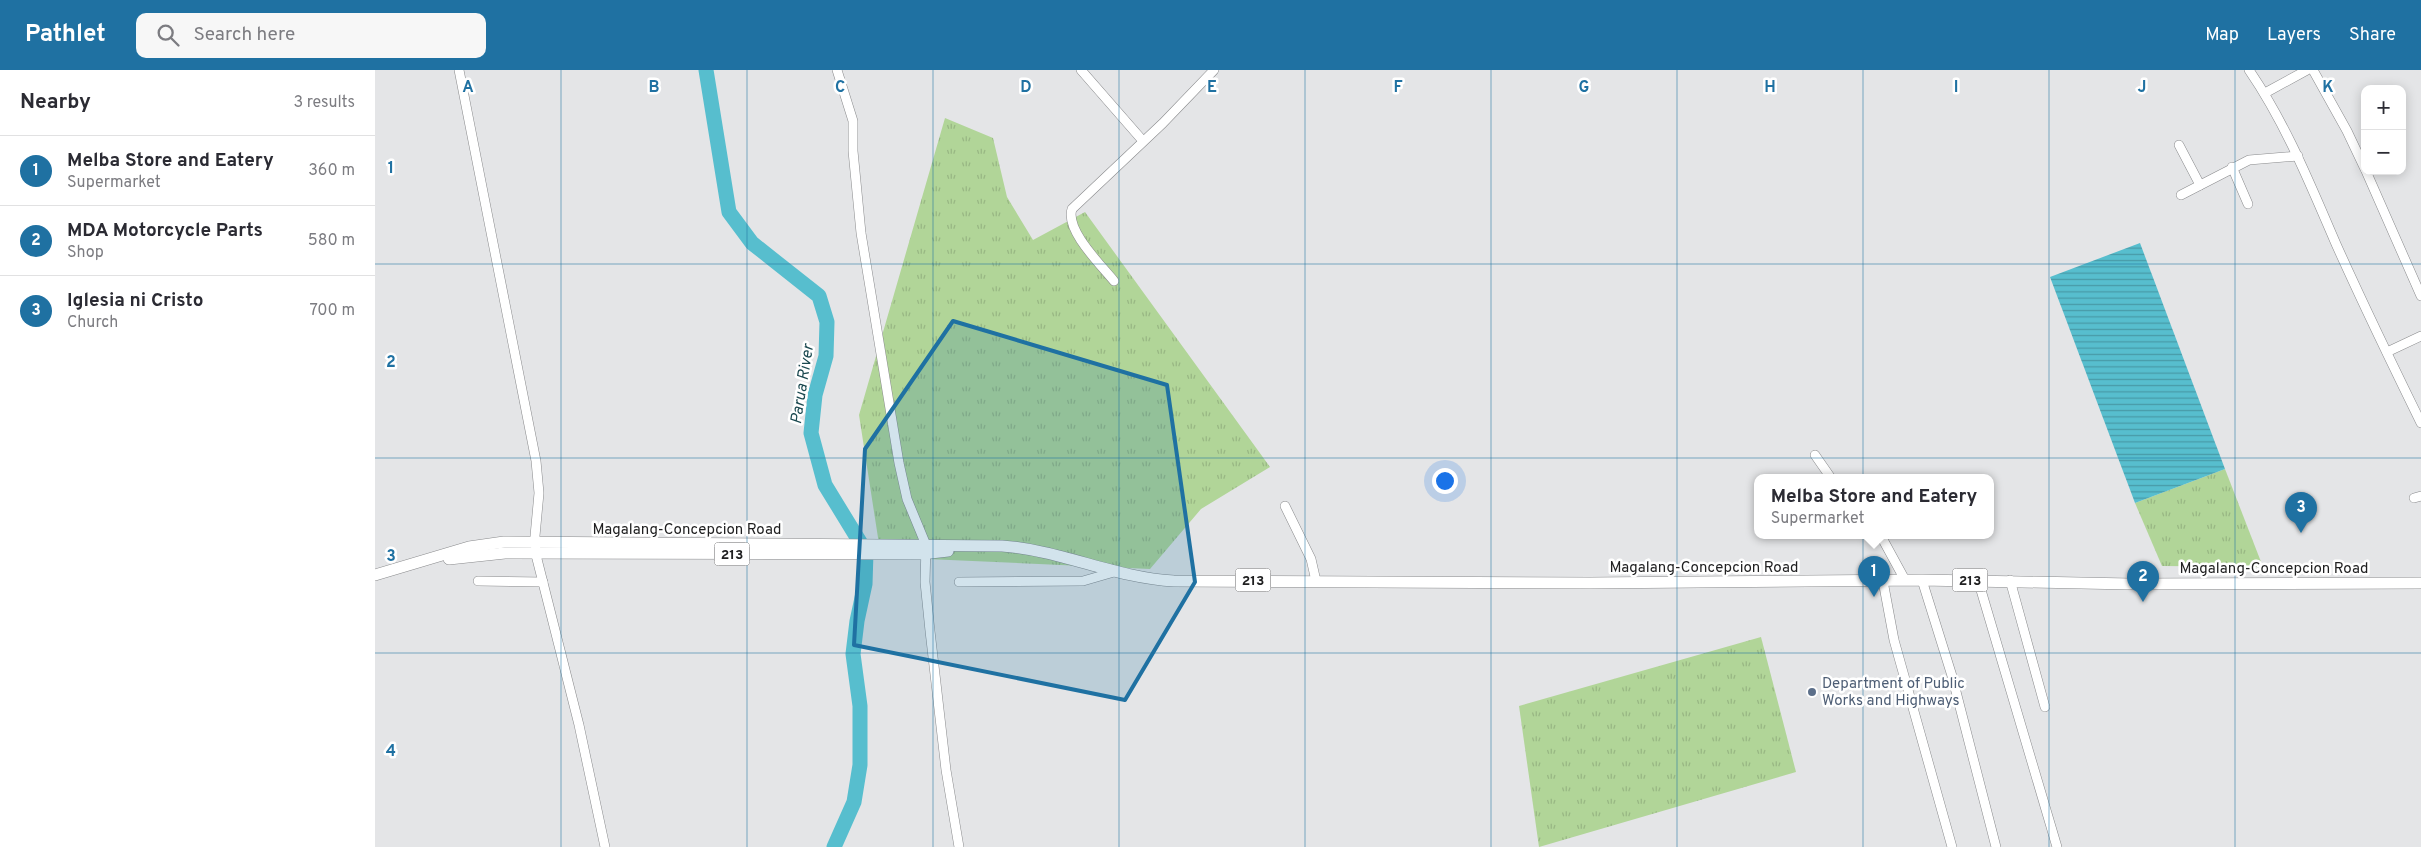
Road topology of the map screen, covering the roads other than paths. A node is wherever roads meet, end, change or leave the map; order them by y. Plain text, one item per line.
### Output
1 (459, 70) edge
2 (837, 70) edge
3 (1081, 70) edge
4 (1214, 70) edge
5 (2249, 70) edge
6 (2307, 70) edge
7 (2313, 70) edge
8 (2265, 93) junction
9 (1143, 141) junction
10 (2179, 145) dead end
11 (2298, 156) junction
12 (2361, 161) edge
13 (2232, 167) junction
14 (2367, 175) edge
15 (2200, 185) junction
16 (2181, 195) dead end
17 (2248, 204) dead end
18 (2417, 277) edge
19 (1114, 281) dead end
20 (2421, 296) edge
21 (2421, 336) edge
22 (2387, 352) junction
23 (2421, 423) edge
24 (1815, 455) dead end
25 (1828, 474) edge
26 (1285, 506) dead end
27 (1883, 539) edge
28 (539, 549) junction
29 (924, 549) junction
30 (1114, 572) junction
31 (380, 574) edge
32 (1905, 580) junction
33 (1923, 580) junction
34 (1978, 580) junction
35 (2010, 580) junction
36 (478, 581) dead end
37 (1316, 581) junction
38 (1883, 581) junction
39 (543, 582) junction
40 (959, 582) dead end
41 (2421, 583) edge
42 (2045, 708) dead end
43 (605, 847) edge
44 (959, 847) edge
45 (1952, 847) edge
46 (1997, 847) edge
47 (2057, 847) edge

1 - 28 street
2 - 29 street
3 - 9 street
4 - 9 street
5 - 8 street
6 - 8 street
7 - 12 street
8 - 11 street
9 - 19 street
10 - 15 street
11 - 13 street
11 - 22 street
13 - 15 street
13 - 17 street
14 - 18 street
15 - 16 street
18 - 20 street
21 - 22 street
22 - 23 street
24 - 25 street
26 - 37 street
27 - 32 street
28 - 29 main road, Magalang-Concepcion Road / 213
28 - 31 main road, Magalang-Concepcion Road / 213
28 - 39 street
29 - 30 main road, Magalang-Concepcion Road / 213
29 - 44 street
30 - 37 main road, Magalang-Concepcion Road / 213
30 - 40 street
32 - 33 main road, Magalang-Concepcion Road / 213
32 - 38 main road, Magalang-Concepcion Road / 213
33 - 34 main road, Magalang-Concepcion Road / 213
33 - 46 street
34 - 35 main road, Magalang-Concepcion Road / 213
34 - 47 street
35 - 41 main road, Magalang-Concepcion Road / 213
35 - 42 street
36 - 39 street
37 - 38 main road, Magalang-Concepcion Road / 213
38 - 45 street
39 - 43 street

